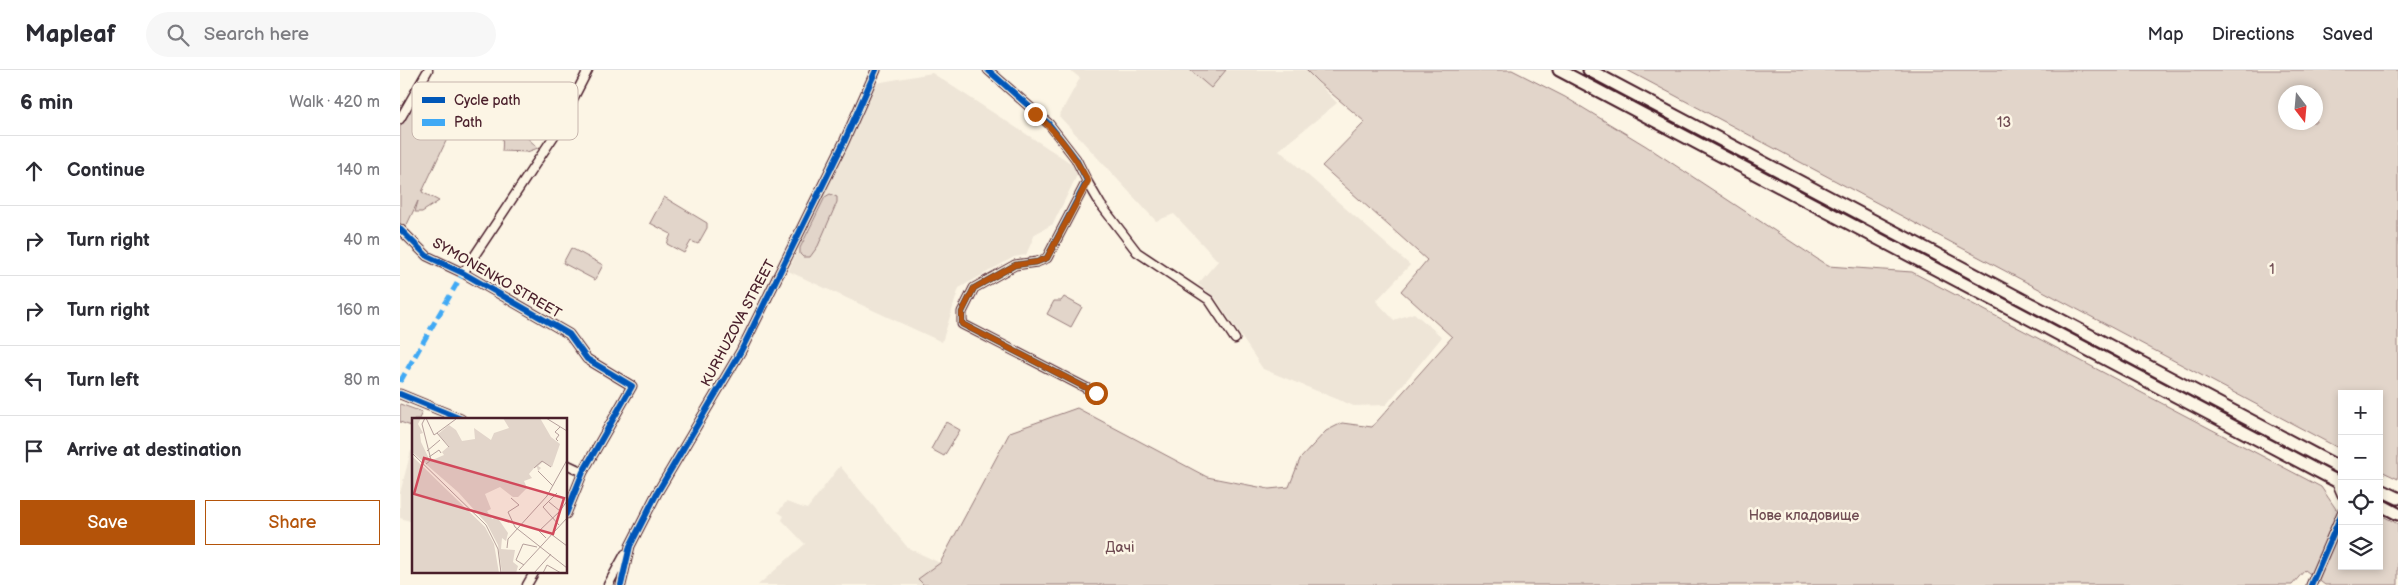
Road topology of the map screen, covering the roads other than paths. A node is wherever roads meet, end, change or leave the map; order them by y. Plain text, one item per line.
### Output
1 (428, 70) edge
2 (588, 70) edge
3 (876, 70) edge
4 (988, 70) edge
5 (1559, 70) edge
6 (1589, 70) edge
7 (421, 82) edge
8 (578, 89) edge
9 (412, 98) edge
10 (400, 119) edge
11 (551, 140) edge
12 (1088, 181) junction
13 (400, 229) edge
14 (463, 273) junction
15 (1236, 339) dead end
16 (401, 393) edge
17 (1096, 393) dead end
18 (458, 418) edge
19 (568, 465) edge
20 (2338, 467) edge
21 (583, 472) junction
22 (2338, 482) edge
23 (2383, 490) edge
24 (2398, 498) edge
25 (2383, 506) edge
26 (568, 509) edge
27 (2398, 514) edge
28 (2338, 522) edge
29 (630, 546) junction
30 (534, 572) edge
31 (527, 585) edge
32 (608, 585) edge
33 (620, 585) edge
34 (2311, 585) edge

1 - 7 street
2 - 8 street
3 - 29 street, KURHUZOVA STREET
4 - 12 street
5 - 22 main road
6 - 20 main road
9 - 10 street
11 - 14 street
12 - 15 street
12 - 17 street
13 - 14 street, SYMONENKO STREET
14 - 21 street, SYMONENKO STREET
16 - 18 street
19 - 21 street
21 - 26 street, SYMONENKO STREET
23 - 24 main road
25 - 27 main road
28 - 34 street
29 - 32 street
29 - 33 street, KURHUZOVA STREET
30 - 31 street

